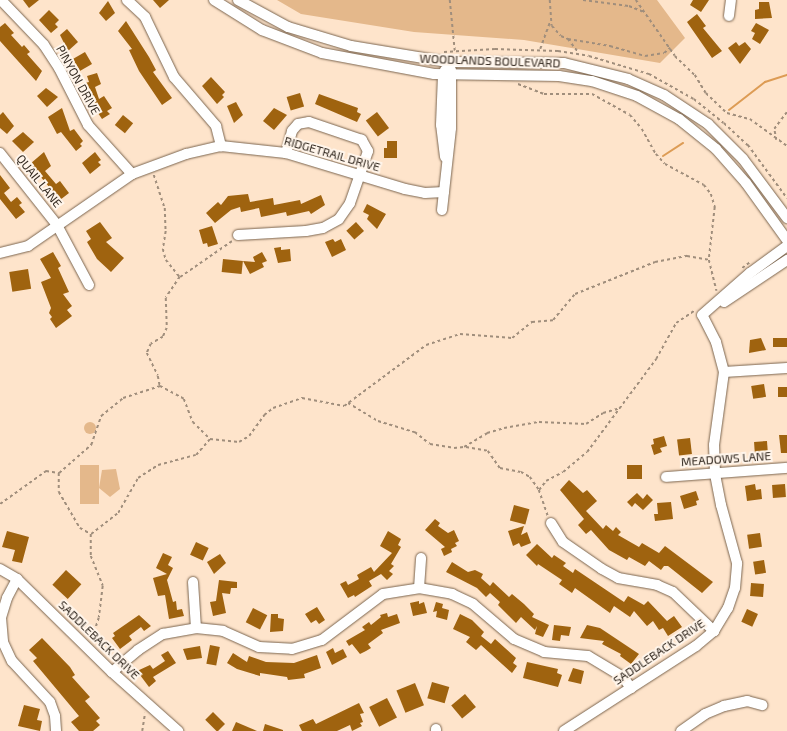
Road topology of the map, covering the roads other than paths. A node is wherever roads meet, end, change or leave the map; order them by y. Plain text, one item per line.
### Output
1 (1, 0) edge
2 (127, 0) edge
3 (214, 0) edge
4 (238, 0) edge
5 (731, 0) edge
6 (729, 16) dead end
7 (448, 62) junction
8 (448, 75) junction
9 (221, 146) junction
10 (0, 153) edge
11 (286, 153) junction
12 (132, 174) junction
13 (362, 175) junction
14 (444, 192) junction
15 (442, 210) dead end
16 (787, 218) edge
17 (57, 225) junction
18 (238, 236) road end
19 (787, 240) edge
20 (787, 246) edge
21 (0, 253) edge
22 (787, 260) edge
23 (89, 285) dead end
24 (701, 311) junction
25 (787, 368) edge
26 (724, 372) junction
27 (787, 468) edge
28 (715, 473) junction
29 (666, 477) dead end
30 (551, 523) road end
31 (421, 558) dead end
32 (0, 569) edge
33 (17, 579) junction
34 (193, 582) dead end
35 (419, 588) junction
36 (196, 628) junction
37 (714, 631) junction
38 (112, 672) junction
39 (631, 688) junction
40 (762, 705) dead end
41 (56, 731) edge
42 (178, 731) edge
43 (564, 731) edge
44 (681, 731) edge

1 - 12 street, PINYON DRIVE
2 - 9 street
3 - 8 street, WOODLANDS BOULEVARD
4 - 7 street, WOODLANDS BOULEVARD
5 - 6 street
7 - 8 street
7 - 16 street, WOODLANDS BOULEVARD
8 - 14 street
8 - 19 street, WOODLANDS BOULEVARD
9 - 11 street, RIDGETRAIL DRIVE
9 - 12 street, RIDGETRAIL DRIVE
10 - 17 street, QUAIL LANE
11 - 13 street, RIDGETRAIL DRIVE
11 - 13 street
12 - 17 street, RIDGETRAIL DRIVE
13 - 14 street, RIDGETRAIL DRIVE
13 - 18 street
14 - 15 street
17 - 21 street, RIDGETRAIL DRIVE
17 - 23 street, QUAIL LANE
20 - 24 street
22 - 24 street
24 - 26 street, SADDLEBACK DRIVE
25 - 26 street
26 - 28 street, SADDLEBACK DRIVE
27 - 28 street, MEADOWS LANE
28 - 29 street, MEADOWS LANE
28 - 37 street, SADDLEBACK DRIVE
30 - 37 street
31 - 35 street
32 - 33 street, SADDLEBACK DRIVE
33 - 38 street, SADDLEBACK DRIVE
33 - 41 street
34 - 36 street
35 - 36 street
35 - 39 street
36 - 38 street
37 - 39 street, SADDLEBACK DRIVE
38 - 42 street, SADDLEBACK DRIVE
39 - 43 street, SADDLEBACK DRIVE
40 - 44 street

